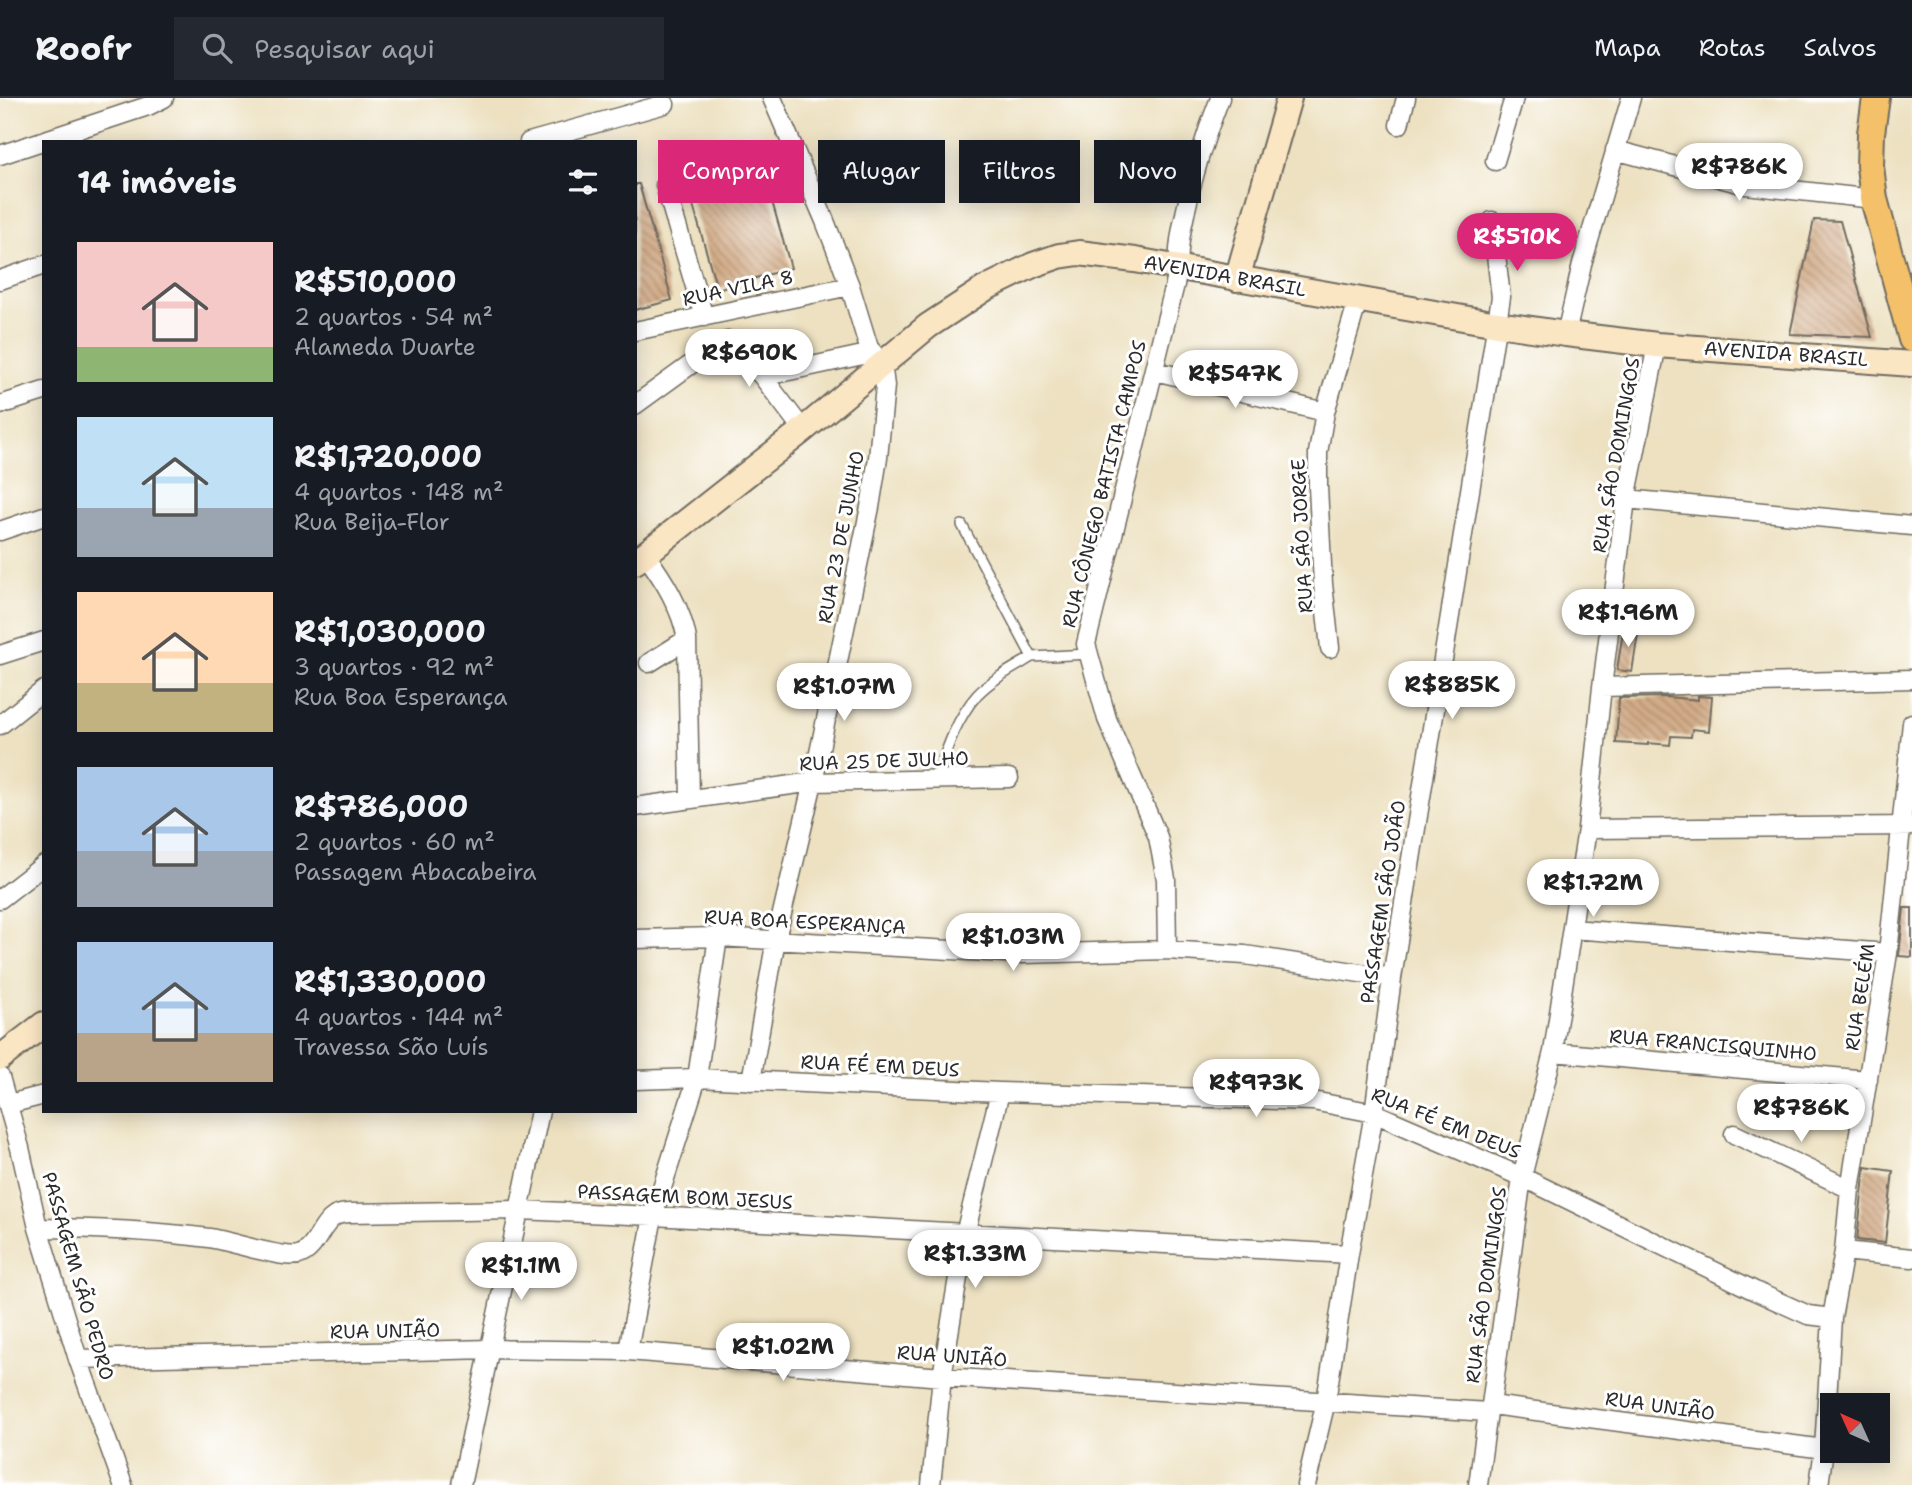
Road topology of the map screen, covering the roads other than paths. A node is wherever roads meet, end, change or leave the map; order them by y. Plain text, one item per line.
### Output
1 (164, 98) edge
2 (772, 98) edge
3 (1220, 98) edge
4 (1289, 98) edge
5 (1406, 98) edge
6 (1514, 98) edge
7 (1631, 98) edge
8 (1876, 98) edge
9 (665, 104) dead end
10 (1399, 125) dead end
11 (47, 140) edge
12 (536, 140) edge
13 (42, 142) edge
14 (1615, 150) junction
15 (0, 156) edge
16 (1495, 162) dead end
17 (1874, 199) junction
18 (672, 203) edge
19 (1492, 221) dead end
20 (42, 266) edge
21 (1179, 268) junction
22 (1237, 279) junction
23 (0, 280) edge
24 (850, 286) junction
25 (1358, 300) junction
26 (712, 315) junction
27 (1497, 324) junction
28 (637, 331) edge
29 (1566, 334) junction
30 (1912, 336) edge
31 (728, 341) junction
32 (1657, 345) junction
33 (877, 358) junction
34 (1912, 364) edge
35 (1155, 371) junction
36 (762, 376) junction
37 (42, 392) edge
38 (637, 404) edge
39 (0, 405) edge
40 (1325, 412) junction
41 (803, 430) junction
42 (1626, 499) junction
43 (42, 517) edge
44 (962, 525) dead end
45 (1912, 526) edge
46 (0, 531) edge
47 (640, 558) edge
48 (687, 639) junction
49 (42, 641) edge
50 (1330, 648) dead end
51 (1089, 654) junction
52 (0, 655) edge
53 (1032, 657) junction
54 (649, 663) dead end
55 (1912, 679) edge
56 (1602, 687) junction
57 (42, 692) edge
58 (1912, 723) edge
59 (0, 725) edge
60 (1009, 778) dead end
61 (936, 780) junction
62 (813, 782) junction
63 (690, 799) junction
64 (637, 807) edge
65 (1907, 826) edge
66 (1587, 829) junction
67 (42, 867) edge
68 (0, 899) edge
69 (1572, 929) junction
70 (718, 937) junction
71 (637, 939) edge
72 (776, 939) junction
73 (1167, 950) junction
74 (1888, 953) junction
75 (1392, 978) junction
76 (42, 1026) edge
77 (1553, 1052) junction
78 (0, 1058) edge
79 (0, 1077) edge
80 (697, 1078) junction
81 (637, 1080) edge
82 (1868, 1080) junction
83 (751, 1081) junction
84 (1000, 1093) junction
85 (42, 1096) edge
86 (9, 1104) junction
87 (540, 1113) edge
88 (1374, 1113) junction
89 (1734, 1134) dead end
90 (1522, 1177) junction
91 (1850, 1189) junction
92 (520, 1210) junction
93 (653, 1216) junction
94 (38, 1228) junction
95 (965, 1234) junction
96 (1844, 1251) junction
97 (1349, 1254) junction
98 (1912, 1258) edge
99 (1832, 1318) junction
100 (491, 1349) junction
101 (628, 1351) junction
102 (78, 1359) junction
103 (942, 1377) junction
104 (1827, 1393) edge
105 (1326, 1401) junction
106 (1489, 1408) junction
107 (1820, 1449) edge
108 (1822, 1463) edge
109 (123, 1485) edge
110 (461, 1485) edge
111 (931, 1485) edge
112 (1306, 1485) edge
113 (1478, 1485) edge
114 (1819, 1485) edge

1 - 11 street
2 - 24 street, RUA 23 DE JUNHO
3 - 21 street, RUA CÔNEGO BATISTA CAMPOS
4 - 22 main road
5 - 10 street
6 - 16 street
7 - 14 street
8 - 17 main road
9 - 12 street
13 - 15 street
14 - 17 street
14 - 29 street
17 - 30 main road
18 - 26 street
19 - 27 street, PASSAGEM SÃO JOÃO
20 - 23 street
21 - 22 main road, AVENIDA BRASIL
21 - 33 main road, AVENIDA BRASIL
21 - 35 street, RUA CÔNEGO BATISTA CAMPOS
22 - 25 main road, AVENIDA BRASIL
24 - 26 street, RUA VILA 8
24 - 33 street, RUA 23 DE JUNHO
25 - 27 main road, AVENIDA BRASIL
25 - 40 street, RUA SÃO JORGE
26 - 28 street, RUA VILA 8
26 - 31 street
27 - 29 main road, AVENIDA BRASIL
27 - 75 street, PASSAGEM SÃO JOÃO
29 - 32 main road, AVENIDA BRASIL
31 - 36 street
31 - 38 street
32 - 34 main road, AVENIDA BRASIL
32 - 42 street, RUA SÃO DOMINGOS
33 - 36 street
33 - 41 main road, AVENIDA BRASIL
33 - 62 street, RUA 23 DE JUNHO
35 - 40 street
35 - 51 street, RUA CÔNEGO BATISTA CAMPOS
36 - 41 street
37 - 39 street
40 - 50 street, RUA SÃO JORGE
41 - 47 main road, AVENIDA BRASIL
42 - 45 street
42 - 56 street, RUA SÃO DOMINGOS
43 - 46 street
44 - 53 lane
47 - 48 street
48 - 54 street
48 - 63 street
49 - 52 street
51 - 53 lane
51 - 73 street, RUA CÔNEGO BATISTA CAMPOS
53 - 61 lane
55 - 56 street
56 - 66 street, RUA SÃO DOMINGOS
57 - 59 street
58 - 65 street, RUA BELÉM
60 - 61 street, RUA 25 DE JULHO
61 - 62 street, RUA 25 DE JULHO
62 - 63 street, RUA 25 DE JULHO
62 - 72 street, RUA 23 DE JUNHO
63 - 64 street, RUA 25 DE JULHO
65 - 66 street
65 - 74 street, RUA BELÉM
66 - 69 street, RUA SÃO DOMINGOS
67 - 68 street
69 - 74 street
69 - 77 street, RUA SÃO DOMINGOS
70 - 71 street, RUA BOA ESPERANÇA
70 - 72 street, RUA BOA ESPERANÇA
70 - 80 street
72 - 73 street, RUA BOA ESPERANÇA
72 - 83 street, RUA 23 DE JUNHO
73 - 75 street, RUA BOA ESPERANÇA
74 - 82 street, RUA BELÉM
75 - 88 street, PASSAGEM SÃO JOÃO
76 - 78 main road
77 - 82 street, RUA FRANCISQUINHO
77 - 90 street, RUA SÃO DOMINGOS
79 - 86 street, PASSAGEM SÃO PEDRO
80 - 81 street, RUA FÉ EM DEUS
80 - 83 street, RUA FÉ EM DEUS
80 - 93 street
82 - 91 street, RUA BELÉM
83 - 84 street, RUA FÉ EM DEUS
84 - 88 street, RUA FÉ EM DEUS
84 - 95 street
85 - 86 street
86 - 94 street, PASSAGEM SÃO PEDRO
87 - 92 street
88 - 90 street, RUA FÉ EM DEUS
88 - 97 street, PASSAGEM SÃO JOÃO
89 - 91 street
90 - 99 street, RUA FÉ EM DEUS
90 - 106 street, RUA SÃO DOMINGOS
91 - 96 street, RUA BELÉM
92 - 93 street, PASSAGEM BOM JESUS
92 - 94 street, PASSAGEM BOM JESUS
92 - 100 street
93 - 95 street, PASSAGEM BOM JESUS
93 - 101 street
94 - 102 street, PASSAGEM SÃO PEDRO
95 - 97 street, PASSAGEM BOM JESUS
95 - 103 street
96 - 98 street
96 - 99 street, RUA BELÉM
97 - 105 street, PASSAGEM SÃO JOÃO
99 - 104 street, RUA BELÉM
100 - 101 street, RUA UNIÃO
100 - 102 street, RUA UNIÃO
100 - 110 street
101 - 103 street, RUA UNIÃO
102 - 109 street, PASSAGEM SÃO PEDRO
103 - 105 street, RUA UNIÃO
103 - 111 street
105 - 106 street, RUA UNIÃO
105 - 112 street, PASSAGEM SÃO JOÃO
106 - 107 street, RUA UNIÃO
106 - 113 street, RUA SÃO DOMINGOS
108 - 114 street, RUA BELÉM

